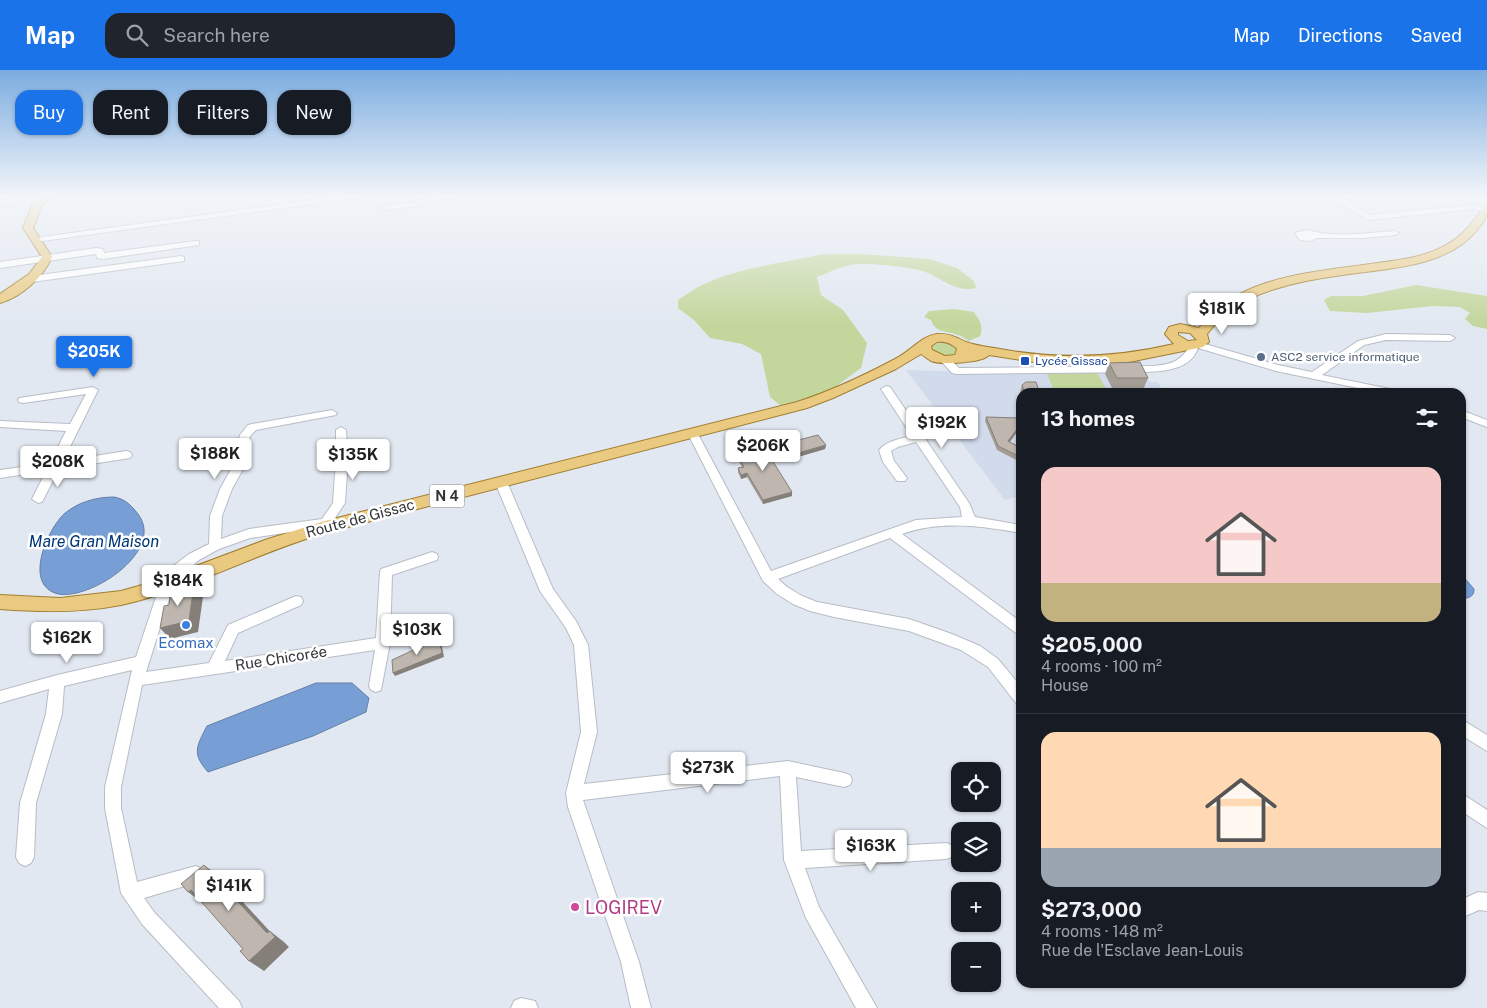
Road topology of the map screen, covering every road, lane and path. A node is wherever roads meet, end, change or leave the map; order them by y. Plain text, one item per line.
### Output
1 (43, 239) edge
2 (1462, 239) edge
3 (35, 240) joint
4 (196, 243) dead end
5 (48, 257) junction
6 (181, 259) dead end
7 (0, 265) edge
8 (32, 279) junction
9 (0, 299) edge
10 (1213, 318) junction
11 (1175, 331) junction
12 (1450, 338) dead end
13 (1197, 341) junction
14 (924, 345) junction
15 (961, 351) junction
16 (1150, 353) junction
17 (998, 354) joint
18 (943, 360) junction
19 (892, 366) junction
20 (1313, 376) junction
21 (1371, 388) edge
22 (886, 389) dead end
23 (23, 400) dead end
24 (332, 413) dead end
25 (1466, 415) edge
26 (0, 424) edge
27 (1487, 424) edge
28 (73, 428) junction
29 (340, 430) dead end
30 (693, 434) junction
31 (919, 438) junction
32 (126, 455) dead end
33 (55, 466) junction
34 (0, 474) edge
35 (901, 478) dead end
36 (501, 482) junction
37 (38, 500) dead end
38 (348, 521) junction
39 (969, 521) junction
40 (326, 522) junction
41 (1016, 528) edge
42 (892, 533) junction
43 (215, 546) junction
44 (432, 557) dead end
45 (768, 577) junction
46 (166, 585) junction
47 (296, 601) dead end
48 (0, 602) edge
49 (1016, 625) edge
50 (383, 643) junction
51 (142, 662) junction
52 (214, 668) junction
53 (136, 680) junction
54 (56, 682) junction
55 (376, 686) dead end
56 (1016, 692) edge
57 (0, 698) edge
58 (1466, 729) edge
59 (1487, 744) edge
60 (788, 768) junction
61 (844, 780) dead end
62 (574, 793) junction
63 (1466, 805) edge
64 (1487, 820) edge
65 (946, 852) dead end
66 (25, 857) dead end
67 (793, 860) junction
68 (196, 875) edge
69 (130, 893) junction
70 (1487, 902) edge
71 (1466, 907) edge
72 (232, 1008) edge
73 (521, 1008) edge
74 (528, 1008) edge
75 (641, 1008) edge
76 (867, 1008) edge

1 - 3 street
2 - 10 main road, Route de Gissac / N 4
3 - 5 main road
4 - 5 street
5 - 7 street
5 - 8 main road
6 - 8 street
8 - 9 main road
10 - 11 main road, Route de Gissac / N 4
10 - 13 main road, Route de Gissac / N 4
11 - 13 main road
11 - 16 main road, Route de Gissac / N 4
12 - 20 street
13 - 16 main road, Route de Gissac / N 4
13 - 18 street, Route de Gissac
13 - 20 street
14 - 15 main road, N 4
14 - 18 main road
14 - 19 main road, Route de Gissac / N 4
15 - 17 main road, Route de Gissac / N 4
15 - 18 main road, N 4
16 - 17 main road, Route de Gissac / N 4
18 - 19 main road, Route de Gissac / N 4
19 - 30 main road, Route de Gissac / N 4
20 - 21 street
22 - 31 street
23 - 28 street
24 - 43 street
25 - 27 street
26 - 28 street
28 - 33 street
29 - 40 street
30 - 36 main road, Route de Gissac / N 4
30 - 45 street
31 - 35 street
31 - 39 street
32 - 33 street
33 - 34 street
33 - 37 street
36 - 38 main road, Route de Gissac / N 4
36 - 62 street
38 - 40 street
38 - 46 main road, Route de Gissac / N 4
39 - 41 street
39 - 42 street
40 - 43 street
42 - 45 street
42 - 49 street
43 - 46 street
44 - 50 street
45 - 56 street
46 - 48 main road, Route de Gissac / N 4
46 - 51 street
47 - 52 street
50 - 52 street, Rue Chicorée
50 - 55 street
51 - 53 street
51 - 54 street
52 - 53 street, Rue Chicorée
53 - 69 street
54 - 57 street
54 - 66 street
58 - 59 street
60 - 61 street
60 - 62 street
60 - 67 street
62 - 75 street
63 - 64 street
65 - 67 street
67 - 76 street
68 - 69 street
69 - 72 street
70 - 71 street
73 - 74 street

